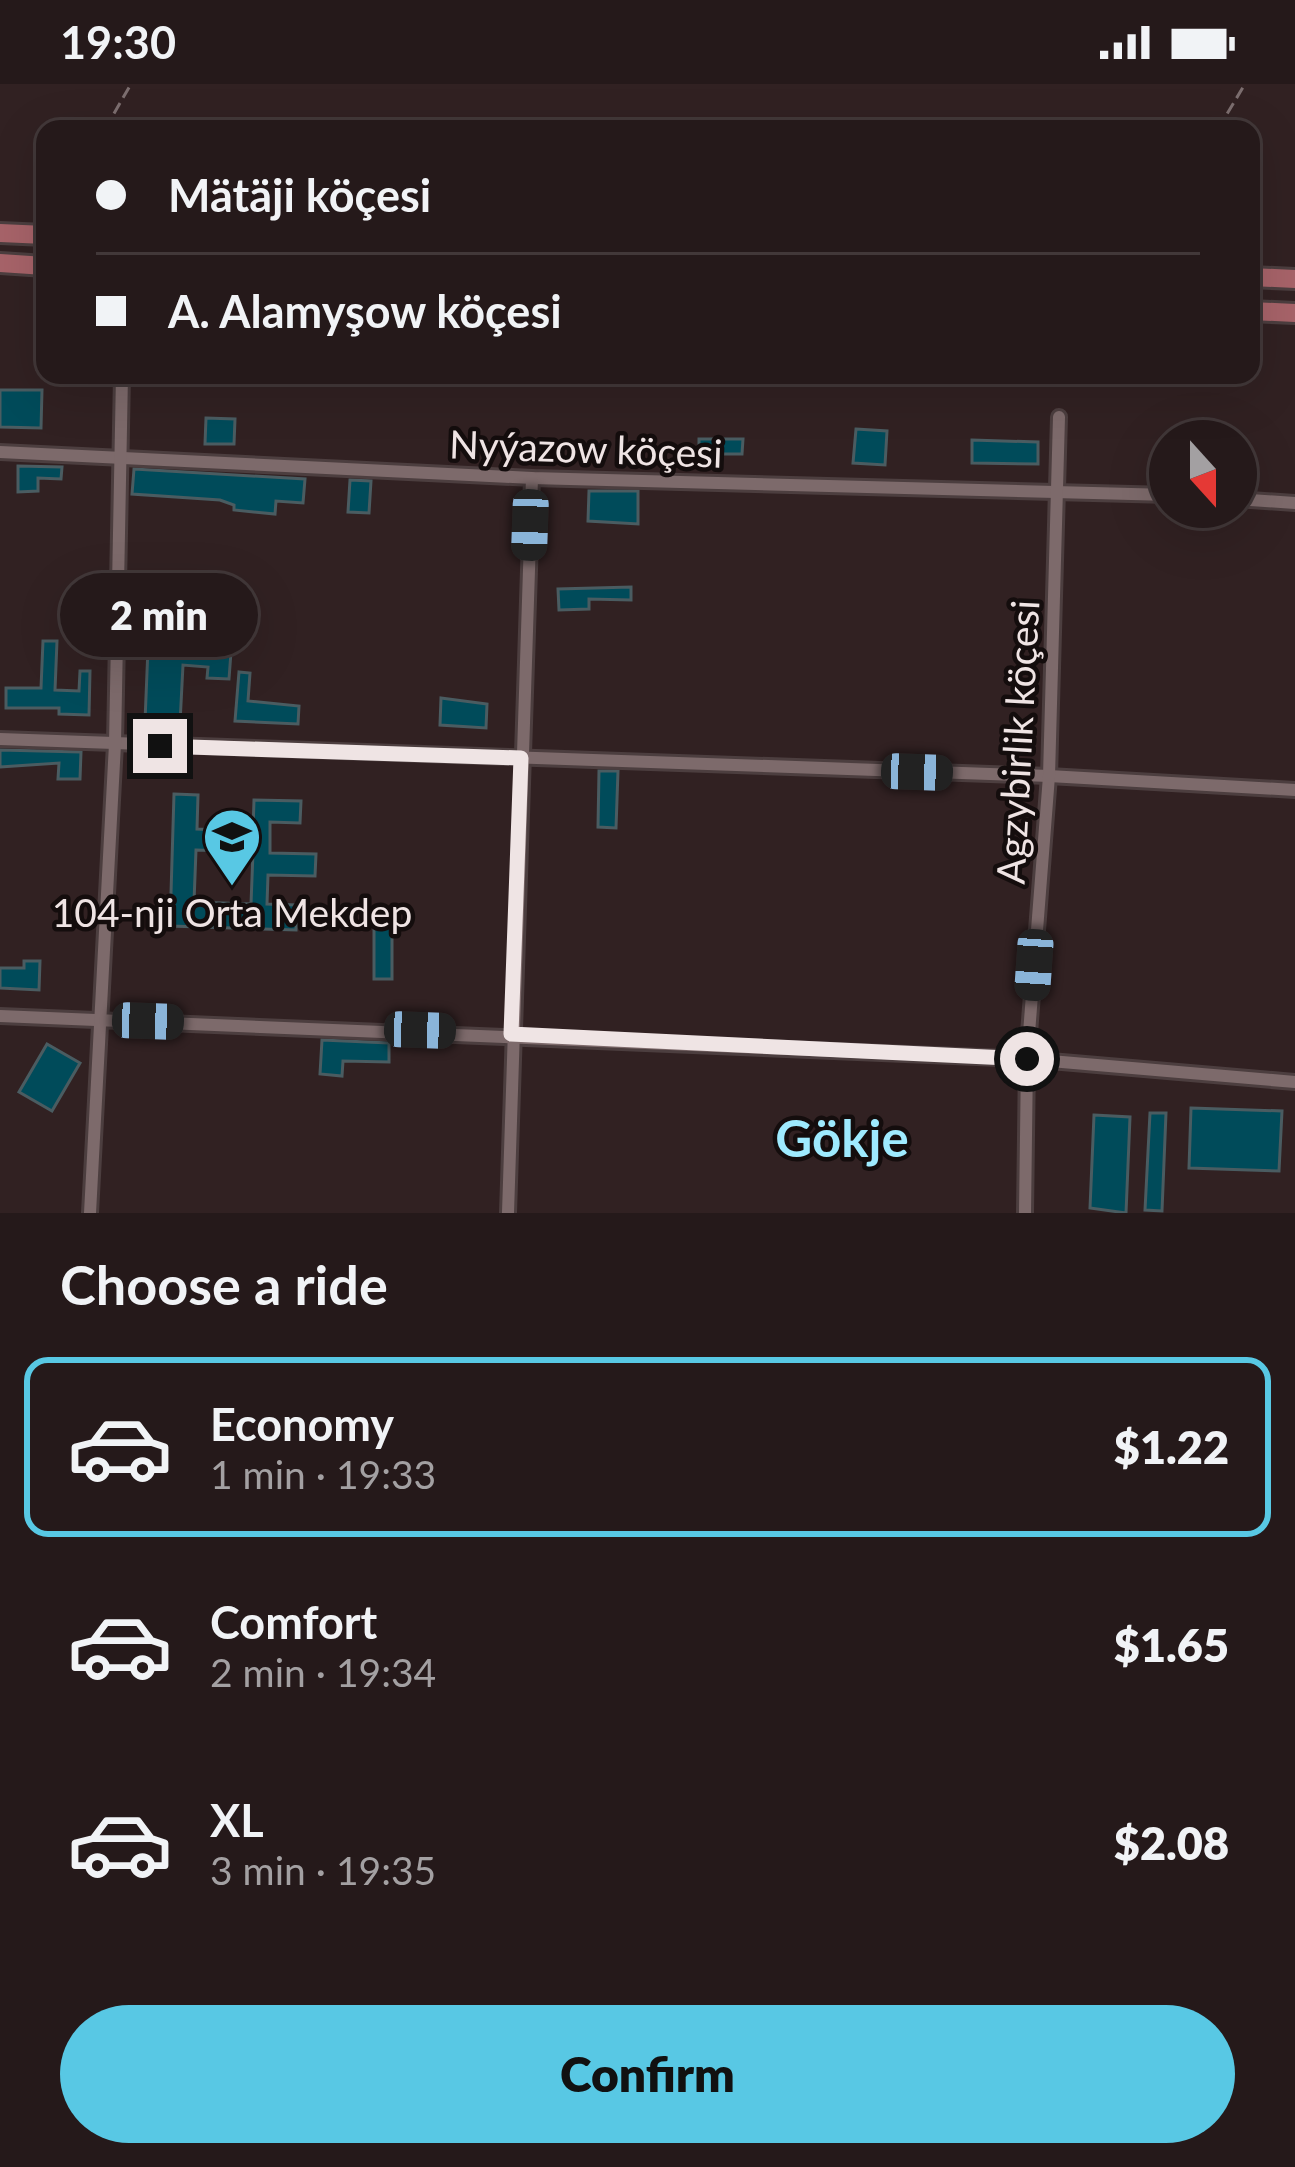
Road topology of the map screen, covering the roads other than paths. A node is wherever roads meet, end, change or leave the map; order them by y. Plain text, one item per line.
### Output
1 (0, 233) edge
2 (36, 235) edge
3 (0, 263) edge
4 (36, 265) edge
5 (1260, 277) edge
6 (1295, 279) edge
7 (1260, 311) edge
8 (1295, 313) edge
9 (122, 384) edge
10 (1059, 417) dead end
11 (0, 452) edge
12 (123, 456) junction
13 (532, 478) junction
14 (1058, 490) junction
15 (1149, 494) edge
16 (1257, 501) edge
17 (1295, 503) edge
18 (0, 739) edge
19 (115, 744) junction
20 (521, 758) junction
21 (1049, 776) junction
22 (1295, 790) edge
23 (0, 1016) edge
24 (103, 1019) junction
25 (511, 1034) junction
26 (1027, 1059) junction
27 (1295, 1082) edge
28 (90, 1213) edge
29 (508, 1213) edge
30 (1025, 1213) edge

1 - 2 main road
3 - 4 main road
5 - 6 main road
7 - 8 main road
9 - 12 street
10 - 14 street, Agzybirlik köçesi
11 - 12 street, Nyýazow köçesi
12 - 13 street, Nyýazow köçesi
12 - 19 street
13 - 14 street, Nyýazow köçesi
13 - 20 street
14 - 15 street, Nyýazow köçesi
14 - 21 street, Agzybirlik köçesi
16 - 17 street
18 - 19 street
19 - 20 street
19 - 24 street
20 - 21 street
20 - 25 street
21 - 22 street
21 - 26 street, Agzybirlik köçesi
23 - 24 street
24 - 25 street
24 - 28 street
25 - 26 street
25 - 29 street
26 - 27 street
26 - 30 street, Agzybirlik köçesi

